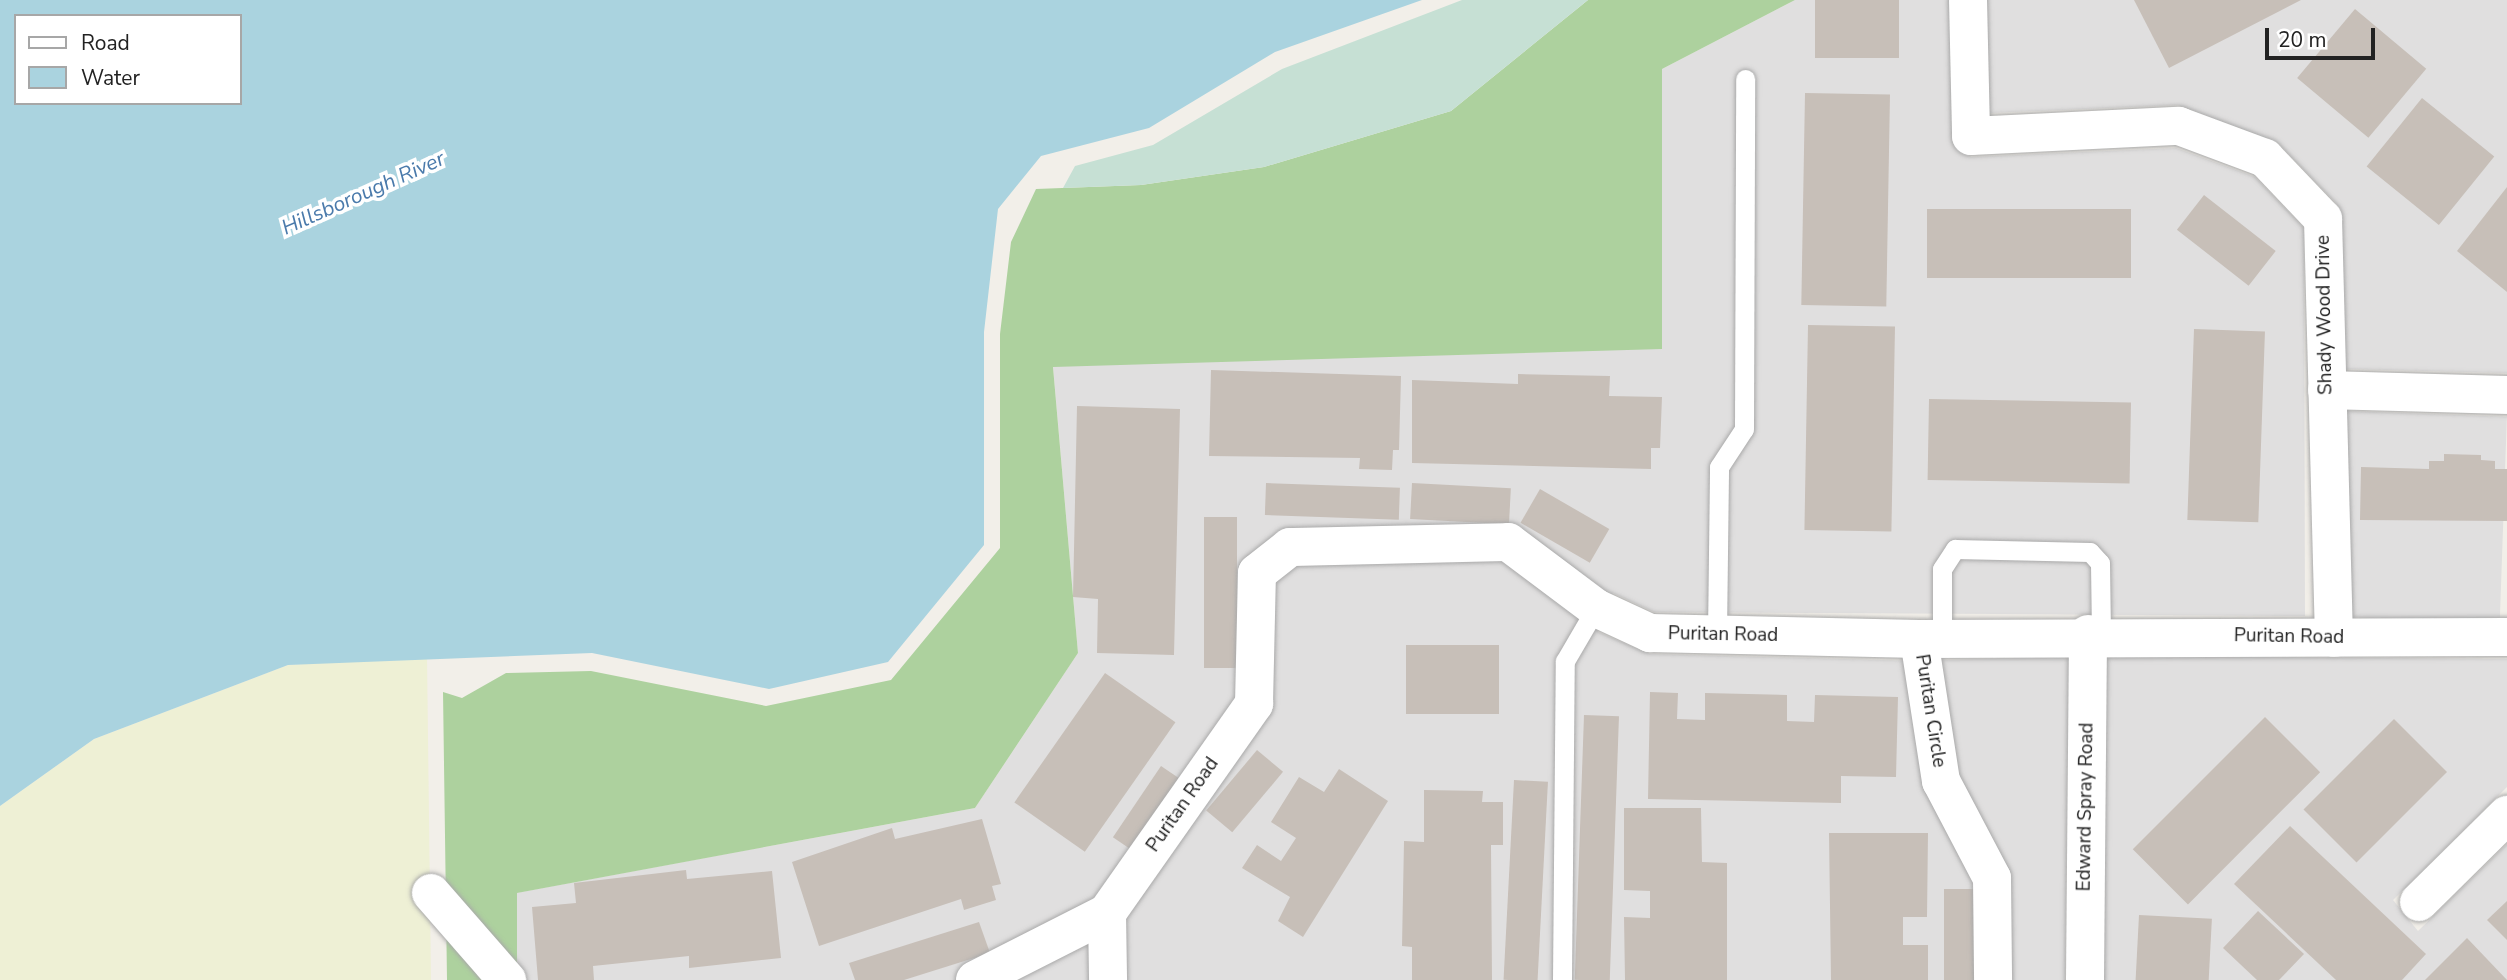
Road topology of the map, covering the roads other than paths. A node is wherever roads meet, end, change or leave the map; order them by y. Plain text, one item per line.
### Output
1 (1968, 0) edge
2 (1745, 79) dead end
3 (2327, 390) junction
4 (2507, 395) edge
5 (1596, 608) junction
6 (2095, 634) junction
7 (1717, 635) junction
8 (2507, 637) edge
9 (2334, 638) junction
10 (1930, 639) junction
11 (2507, 815) edge
12 (431, 893) dead end
13 (2419, 902) dead end
14 (1107, 913) junction
15 (507, 980) edge
16 (975, 980) edge
17 (1108, 980) edge
18 (1562, 980) edge
19 (1993, 980) edge
20 (2084, 980) edge

1 - 3 street, Shady Wood Drive
2 - 7 lane
3 - 4 street
3 - 9 street, Shady Wood Drive
5 - 7 street, Puritan Road
5 - 14 street, Puritan Road
5 - 18 lane
6 - 9 street, Puritan Road
6 - 10 street, Puritan Road
6 - 10 lane
6 - 20 street, Edward Spray Road
7 - 10 street, Puritan Road
8 - 9 street, Puritan Road
10 - 19 street, Puritan Circle
11 - 13 street
12 - 15 street
14 - 16 street, Puritan Road
14 - 17 street

